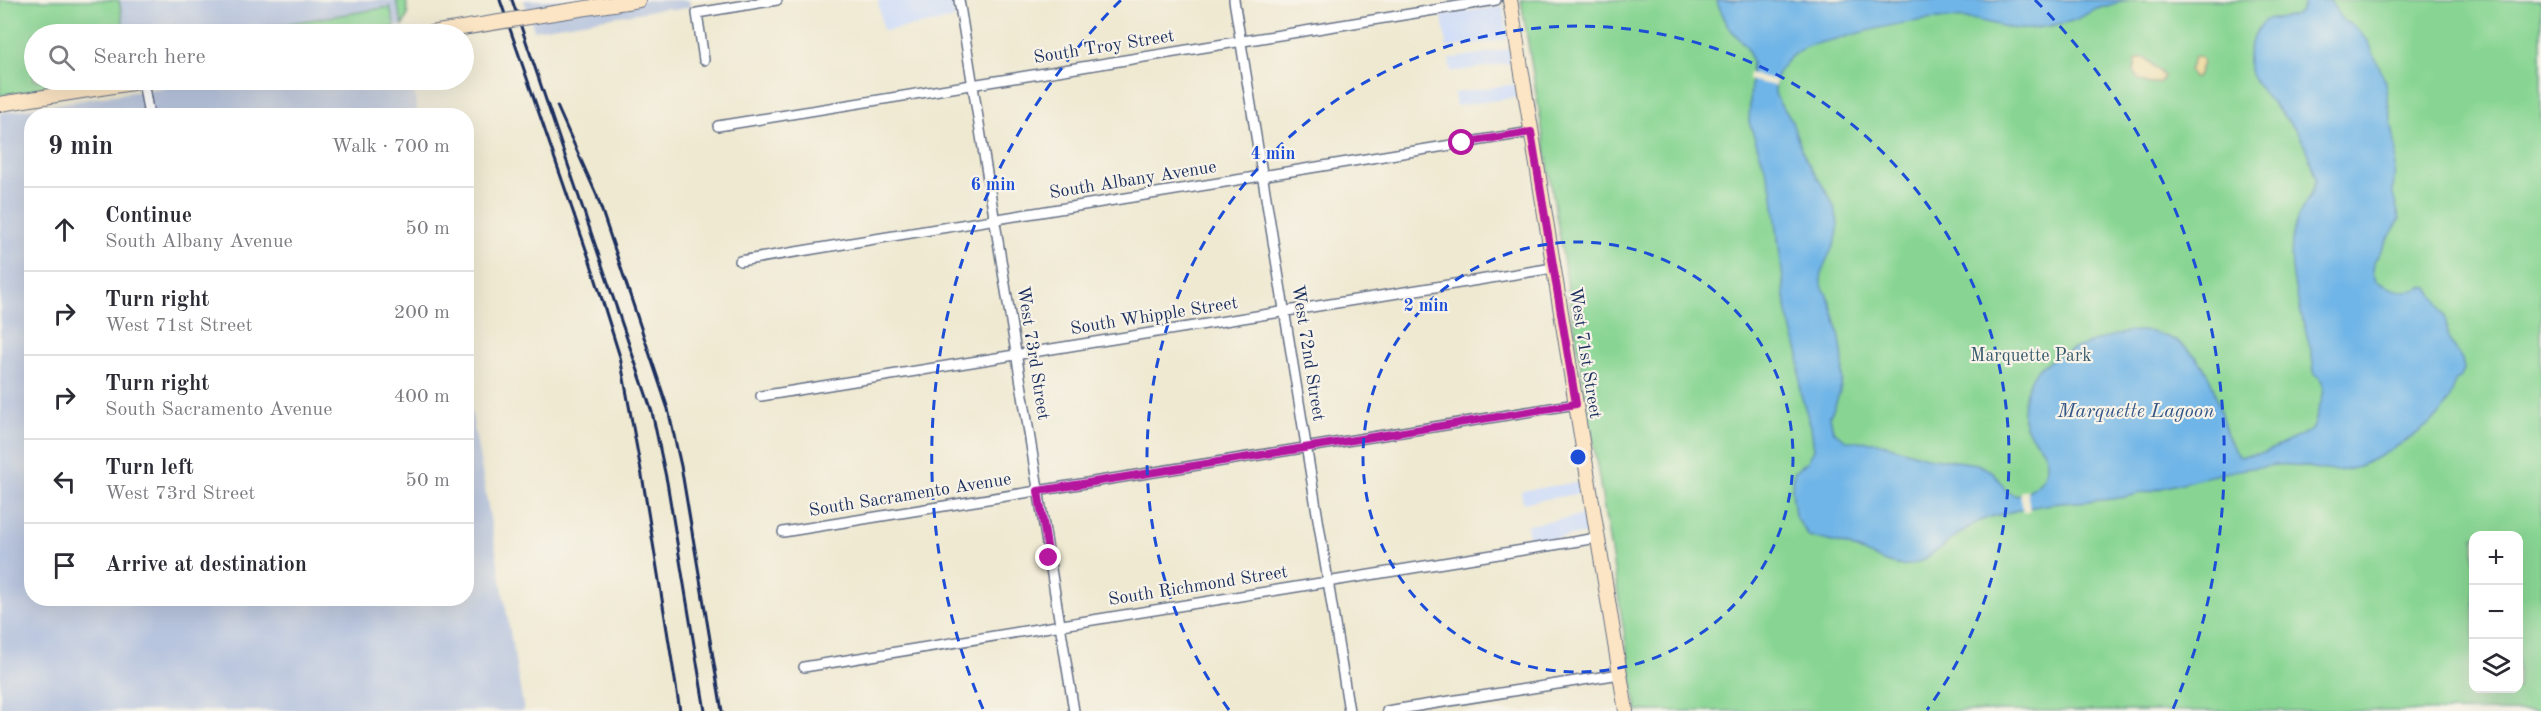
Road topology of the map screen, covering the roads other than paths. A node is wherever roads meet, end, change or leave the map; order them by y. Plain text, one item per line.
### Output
1 (639, 0) edge
2 (777, 0) edge
3 (959, 0) edge
4 (1234, 0) edge
5 (1496, 0) edge
6 (1510, 0) edge
7 (474, 26) edge
8 (1240, 41) junction
9 (704, 60) dead end
10 (973, 85) junction
11 (86, 90) edge
12 (148, 90) edge
13 (0, 104) edge
14 (149, 108) edge
15 (718, 126) dead end
16 (1531, 132) junction
17 (1262, 176) junction
18 (994, 219) junction
19 (740, 261) dead end
20 (1553, 268) junction
21 (1285, 312) junction
22 (1016, 355) junction
23 (761, 396) dead end
24 (1576, 404) junction
25 (1306, 447) junction
26 (1038, 491) junction
27 (783, 532) dead end
28 (1597, 538) junction
29 (1328, 581) junction
30 (1060, 625) junction
31 (804, 667) dead end
32 (1620, 674) junction
33 (1074, 711) edge
34 (1349, 711) edge
35 (1387, 711) edge
36 (1626, 711) edge

1 - 7 main road, bridge
2 - 9 street
3 - 10 street, West 73rd Street
4 - 8 street, West 72nd Street
5 - 8 street, South Troy Street
6 - 16 main road, West 71st Street
8 - 10 street, South Troy Street
8 - 17 street, West 72nd Street
10 - 15 street, South Troy Street
10 - 18 street, West 73rd Street
11 - 13 main road
12 - 14 street
16 - 17 street, South Albany Avenue
16 - 20 main road, West 71st Street
17 - 18 street, South Albany Avenue
17 - 21 street, West 72nd Street
18 - 19 street, South Albany Avenue
18 - 22 street, West 73rd Street
20 - 21 street, South Whipple Street
20 - 24 main road, West 71st Street
21 - 22 street, South Whipple Street
21 - 25 street, West 72nd Street
22 - 23 street, South Whipple Street
22 - 26 street, West 73rd Street
24 - 25 street, South Sacramento Avenue
24 - 28 main road, West 71st Street
25 - 26 street, South Sacramento Avenue
25 - 29 street, West 72nd Street
26 - 27 street, South Sacramento Avenue
26 - 30 street, West 73rd Street
28 - 29 street, South Richmond Street
28 - 32 main road, West 71st Street
29 - 30 street, South Richmond Street
29 - 34 street, West 72nd Street
30 - 31 street, South Richmond Street
30 - 33 street, West 73rd Street
32 - 35 street
32 - 36 main road, West 71st Street

